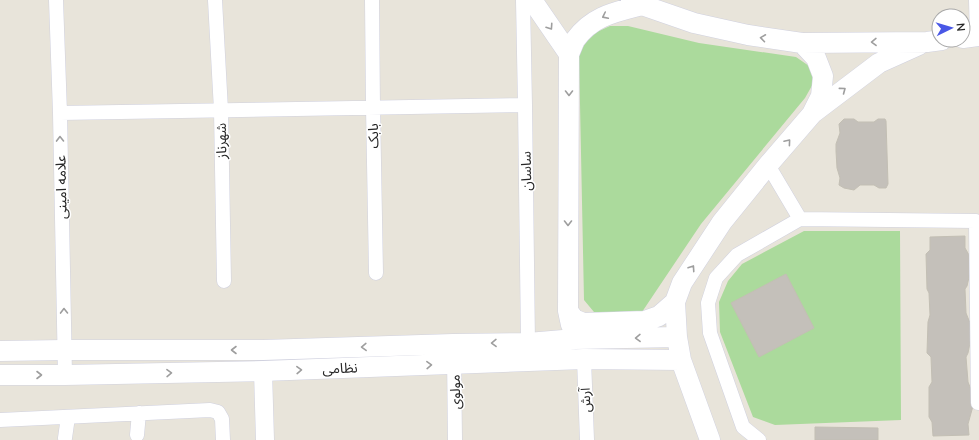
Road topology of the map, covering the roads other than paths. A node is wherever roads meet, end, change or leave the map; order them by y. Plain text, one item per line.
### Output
1 (56, 0) edge
2 (216, 0) edge
3 (372, 0) edge
4 (523, 0) edge
5 (532, 0) edge
6 (976, 0) edge
7 (636, 3) edge
8 (973, 37) edge
9 (931, 41) edge
10 (802, 43) junction
11 (931, 43) edge
12 (569, 54) junction
13 (526, 105) junction
14 (373, 107) junction
15 (221, 110) junction
16 (60, 113) junction
17 (812, 114) junction
18 (768, 165) junction
19 (800, 219) junction
20 (376, 273) dead end
21 (224, 282) dead end
22 (675, 302) junction
23 (568, 311) junction
24 (677, 337) junction
25 (575, 339) junction
26 (528, 343) junction
27 (453, 344) junction
28 (64, 350) junction
29 (263, 350) junction
30 (0, 351) edge
31 (584, 359) junction
32 (681, 360) junction
33 (454, 364) junction
34 (263, 371) junction
35 (0, 375) edge
36 (65, 375) junction
37 (978, 403) edge
38 (139, 413) junction
39 (68, 416) junction
40 (0, 420) edge
41 (137, 435) dead end
42 (65, 438) dead end
43 (223, 440) edge
44 (265, 440) edge
45 (455, 440) edge
46 (587, 440) edge
47 (710, 440) edge
48 (759, 440) edge

1 - 16 street, علامه امینی
2 - 15 street, شهرناز
3 - 14 street, بابک
4 - 13 street, ساسان
5 -> 12 main road
6 - 8 street
10 -> 7 main road
7 -> 12 main road
9 -> 10 main road
10 - 17 main road
17 -> 11 main road
12 -> 23 main road
13 - 14 street
13 - 26 street, ساسان
14 - 15 street
14 - 20 street, بابک
15 - 16 street
15 - 21 street, شهرناز
28 -> 16 street, علامه امینی
18 -> 17 main road
18 - 19 street
22 -> 18 main road
19 - 37 street
19 - 48 street
22 - 23 main road
22 - 24 main road
23 - 25 main road
24 -> 25 main road, نظامی
24 - 32 main road
25 - 26 main road, نظامی
25 - 31 main road
26 -> 27 main road, نظامی
27 -> 29 main road, نظامی
27 - 33 street, مولوی
29 -> 28 main road, نظامی
28 - 30 main road, نظامی
28 - 36 street, علامه امینی
29 - 34 main road
31 - 32 main road, نظامی
31 - 33 main road, نظامی
31 - 46 street, آرش
32 - 47 main road
34 -> 33 main road, نظامی
33 - 45 street, مولوی
36 -> 34 main road, نظامی
34 - 44 street
35 -> 36 main road, نظامی
38 - 39 street
38 - 41 street
38 - 43 street
39 - 40 street
39 - 42 street

